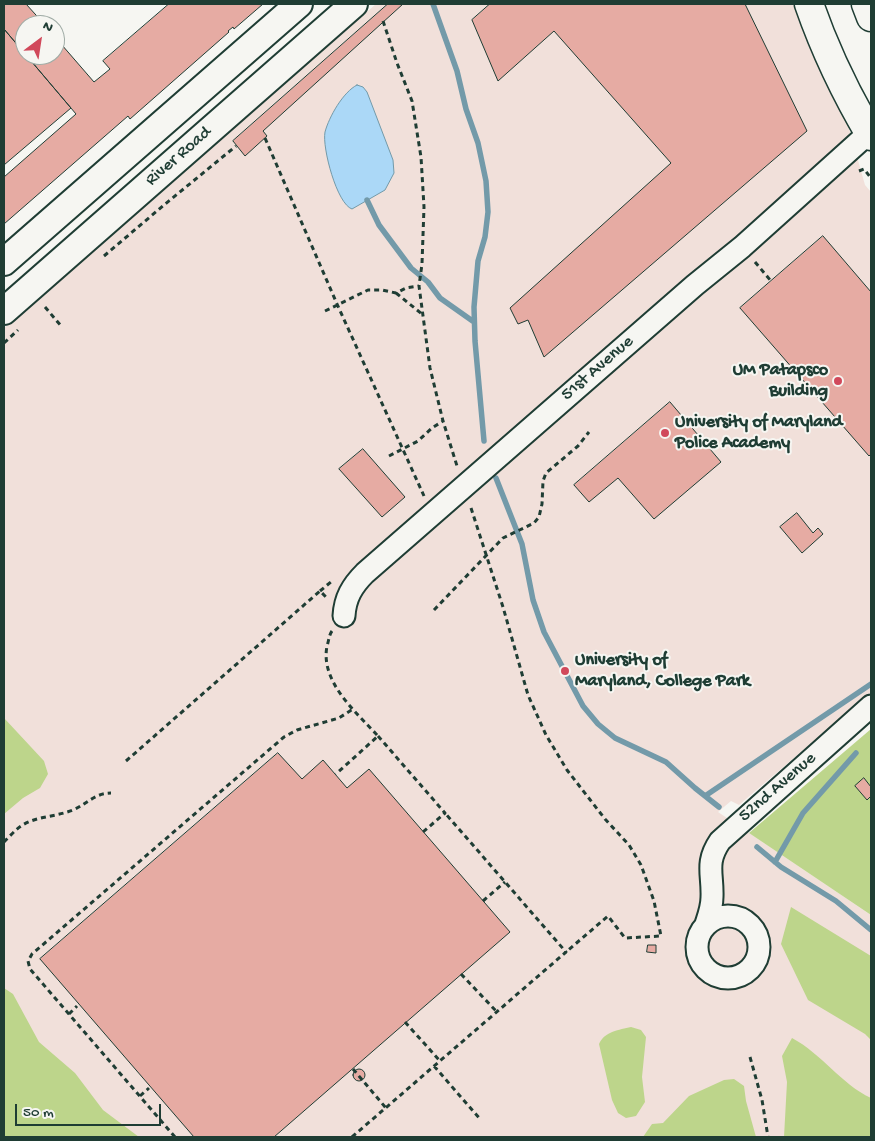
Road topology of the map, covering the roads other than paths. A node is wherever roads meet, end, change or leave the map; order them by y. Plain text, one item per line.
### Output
1 (299, 4) edge
2 (354, 4) edge
3 (809, 4) edge
4 (866, 4) edge
5 (871, 17) edge
6 (871, 134) edge
7 (4, 262) edge
8 (4, 311) edge
9 (344, 616) road end
10 (871, 706) edge
11 (711, 884) junction
12 (706, 924) junction
13 (749, 924) junction

1 - 7 street, River Road
2 - 8 street, River Road
3 - 6 main road
4 - 5 main road
6 - 9 street, 51st Avenue
10 - 11 street, 52nd Avenue
11 - 12 street, 52nd Avenue
11 - 13 street
12 - 13 street
12 - 13 street

